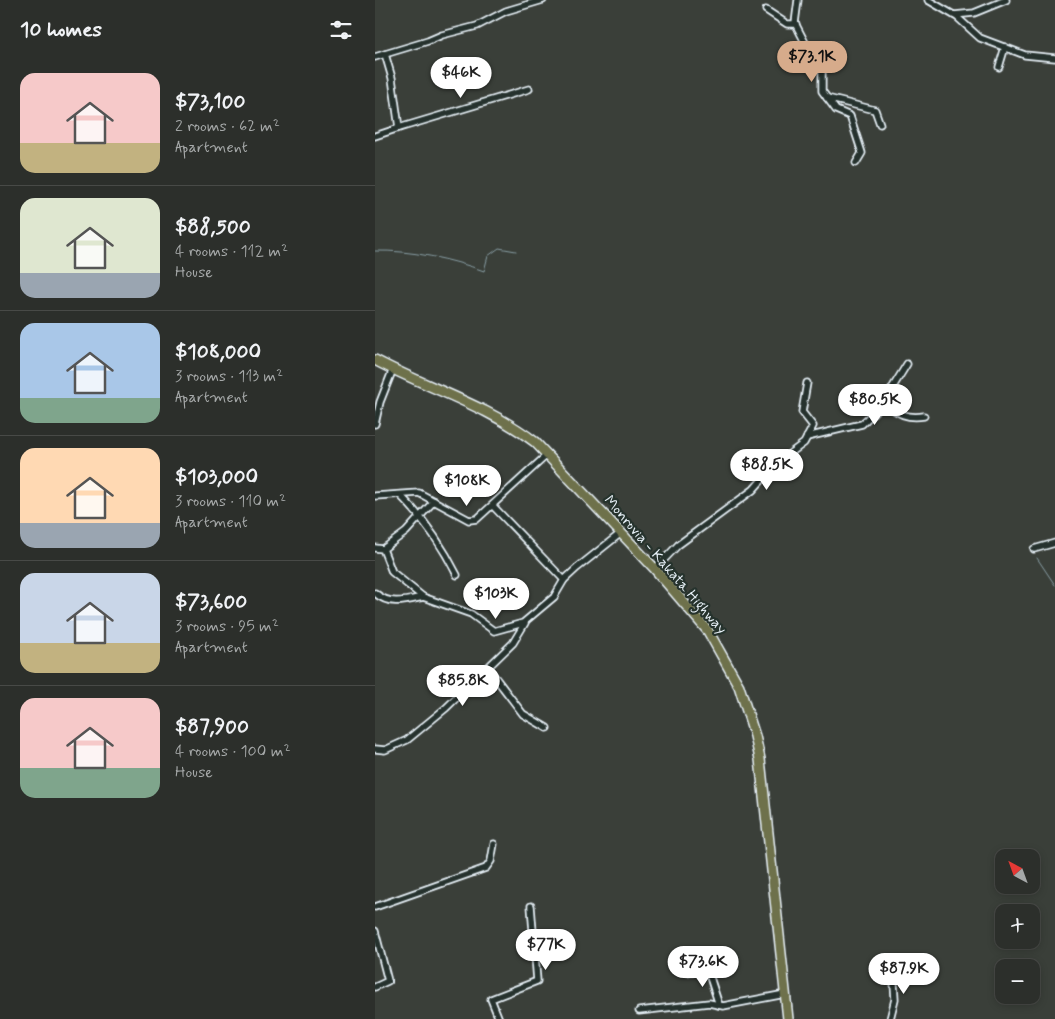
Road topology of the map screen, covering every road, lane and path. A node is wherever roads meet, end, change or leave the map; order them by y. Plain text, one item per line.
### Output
1 (527, 0) edge
2 (543, 0) edge
3 (798, 0) edge
4 (928, 0) edge
5 (1005, 0) edge
6 (524, 7) junction
7 (766, 10) dead end
8 (954, 15) junction
9 (796, 24) junction
10 (1005, 48) junction
11 (385, 54) junction
12 (375, 57) edge
13 (1055, 58) edge
14 (999, 67) dead end
15 (529, 89) dead end
16 (827, 98) junction
17 (880, 124) dead end
18 (399, 128) junction
19 (375, 136) edge
20 (856, 164) dead end
21 (375, 360) edge
22 (907, 364) dead end
23 (393, 369) junction
24 (807, 383) dead end
25 (883, 403) junction
26 (924, 416) dead end
27 (375, 424) edge
28 (807, 437) junction
29 (549, 454) junction
30 (375, 496) edge
31 (401, 496) junction
32 (434, 501) junction
33 (493, 506) junction
34 (422, 517) junction
35 (621, 533) junction
36 (1055, 542) edge
37 (375, 548) edge
38 (383, 549) junction
39 (1035, 549) dead end
40 (655, 569) junction
41 (457, 575) dead end
42 (565, 580) junction
43 (375, 593) edge
44 (423, 597) junction
45 (525, 623) dead end
46 (488, 668) junction
47 (547, 728) dead end
48 (375, 749) edge
49 (494, 844) dead end
50 (531, 906) dead end
51 (375, 907) edge
52 (375, 931) edge
53 (893, 968) dead end
54 (687, 972) dead end
55 (375, 987) edge
56 (785, 994) junction
57 (719, 1005) junction
58 (639, 1011) dead end
59 (499, 1019) edge
60 (788, 1019) edge
61 (890, 1019) edge

1 - 6 street
2 - 6 street
3 - 9 street
4 - 8 street
5 - 8 street
6 - 11 street
7 - 9 street
8 - 10 street
9 - 16 street
10 - 13 street
10 - 14 street
11 - 12 street
11 - 18 street
15 - 18 street
16 - 17 street
16 - 20 street
18 - 19 street
21 - 23 highway, Monrovia - Kakata Highway
22 - 25 street
23 - 27 street
23 - 29 highway, Monrovia - Kakata Highway
24 - 28 street
25 - 26 street
25 - 28 street
28 - 40 street
29 - 33 street
29 - 35 highway, Monrovia - Kakata Highway
30 - 31 street
31 - 32 street
31 - 34 street
32 - 33 street
32 - 34 street
33 - 42 street
34 - 38 street
34 - 41 street
35 - 40 highway, Monrovia - Kakata Highway
35 - 42 street
36 - 39 street
37 - 38 street
38 - 44 street
40 - 56 highway, Monrovia - Kakata Highway
42 - 44 street
43 - 44 street
45 - 46 street
46 - 47 street
46 - 48 street
49 - 51 street
50 - 59 street
52 - 55 street
53 - 61 street
54 - 57 street
56 - 57 street
56 - 60 highway, Monrovia - Kakata Highway
57 - 58 street

